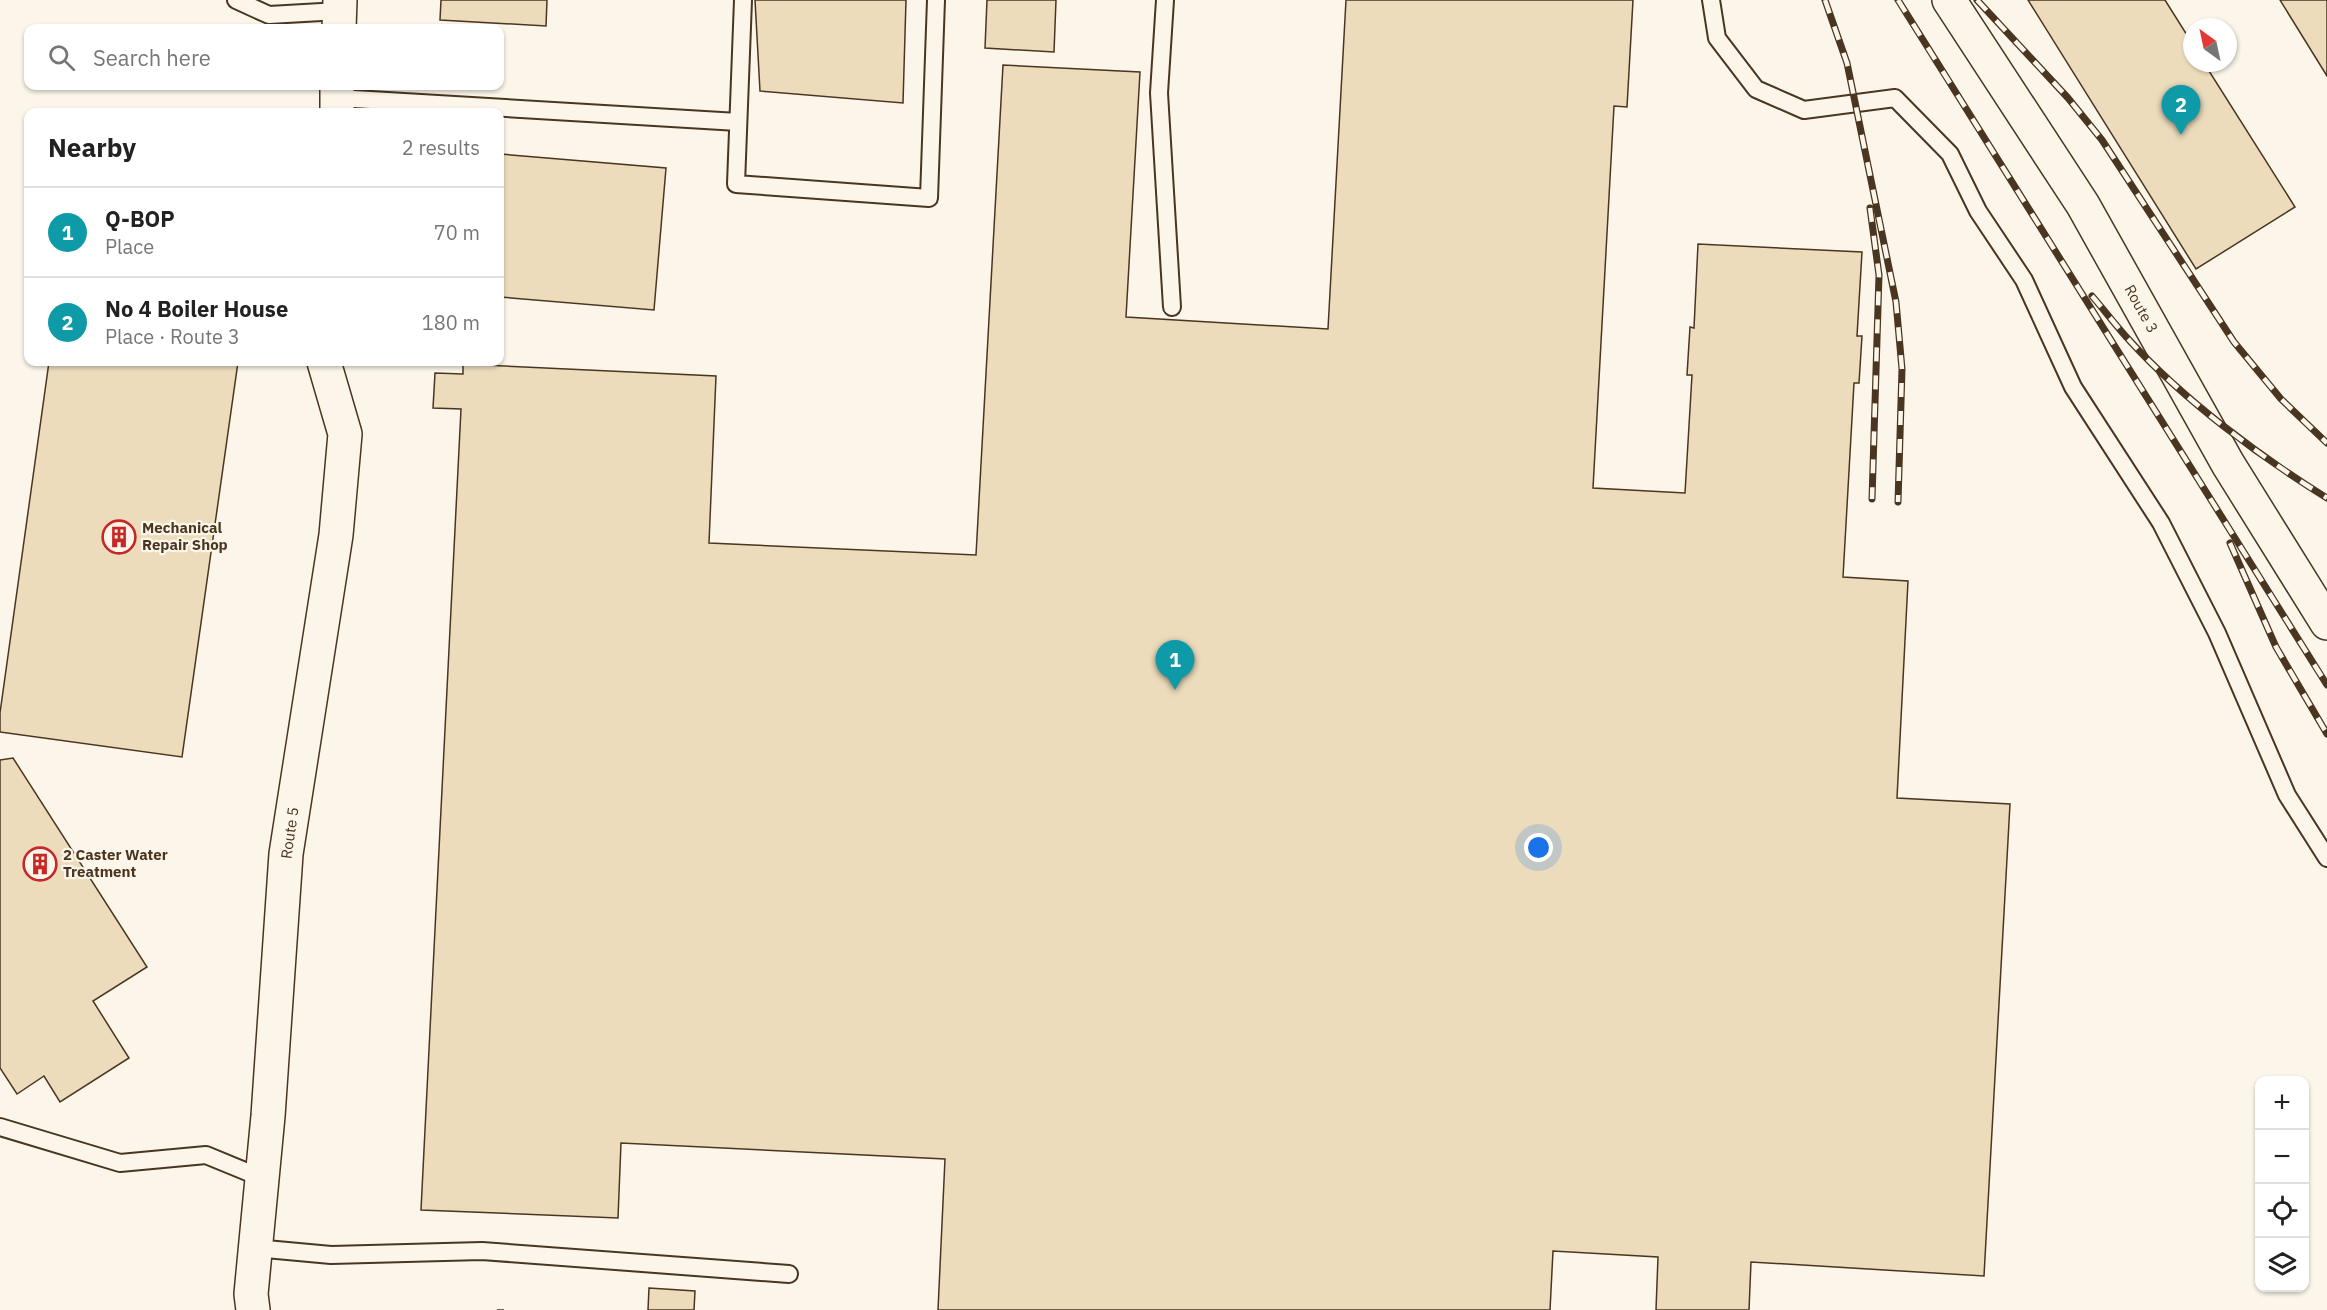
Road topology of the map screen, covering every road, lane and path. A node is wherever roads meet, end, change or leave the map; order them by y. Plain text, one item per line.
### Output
1 (236, 0) edge
2 (743, 0) edge
3 (936, 0) edge
4 (1165, 0) edge
5 (1711, 0) edge
6 (1949, 0) edge
7 (339, 13) edge
8 (337, 99) edge
9 (494, 108) edge
10 (504, 109) edge
11 (738, 122) junction
12 (1172, 307) dead end
13 (325, 366) edge
14 (2327, 623) edge
15 (2327, 858) edge
16 (0, 1127) edge
17 (262, 1178) junction
18 (255, 1248) junction
19 (789, 1274) dead end
20 (253, 1310) edge

1 - 7 lane
2 - 11 lane
3 - 11 lane
4 - 12 lane
5 - 15 lane
6 - 14 street, Route 3
8 - 9 lane
10 - 11 lane
13 - 17 street, Route 5
16 - 17 lane
17 - 18 street, Route 5
18 - 19 lane
18 - 20 street, Route 5

